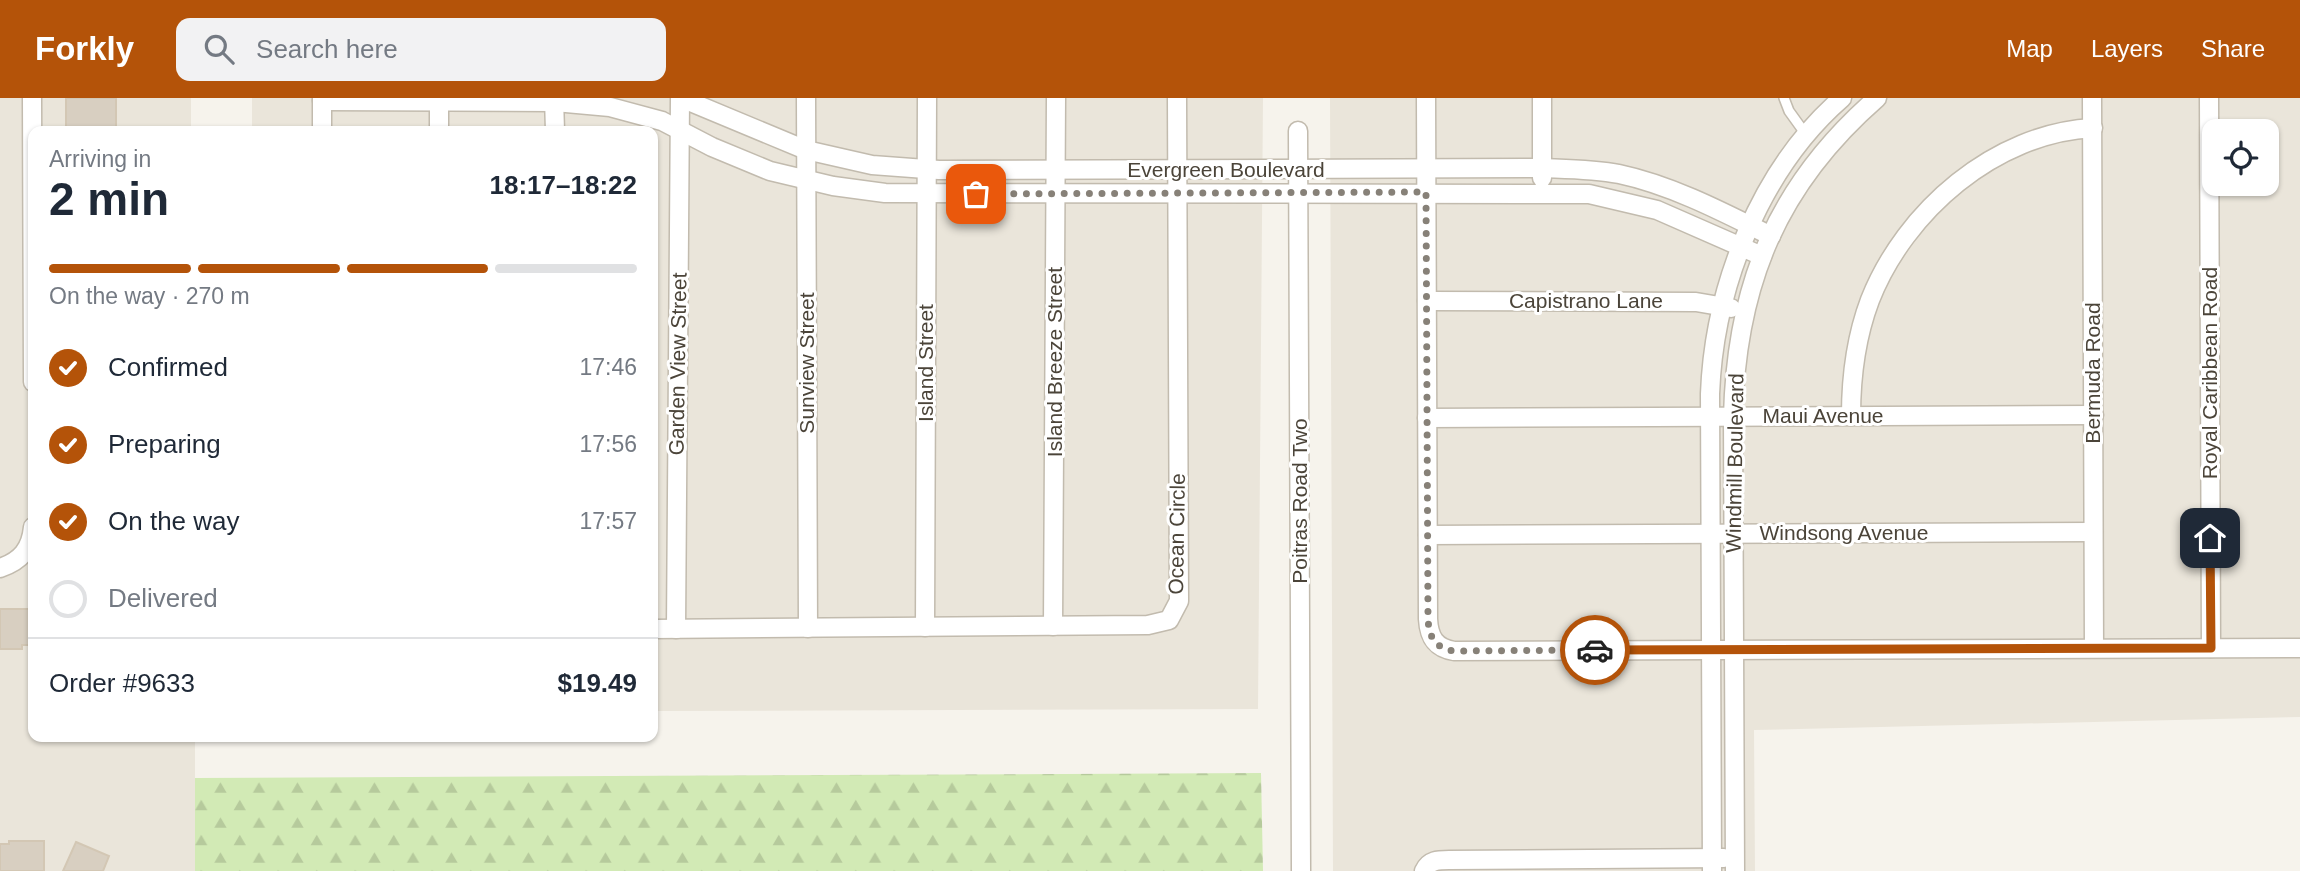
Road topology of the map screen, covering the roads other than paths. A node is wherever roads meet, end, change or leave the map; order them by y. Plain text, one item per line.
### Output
1 (32, 98) edge
2 (680, 98) edge
3 (806, 98) edge
4 (927, 98) edge
5 (1056, 98) edge
6 (1178, 98) edge
7 (1426, 98) edge
8 (1542, 98) edge
9 (1784, 98) edge
10 (1842, 98) edge
11 (1877, 98) edge
12 (2092, 98) edge
13 (2208, 98) edge
14 (322, 100) edge
15 (439, 100) edge
16 (554, 100) edge
17 (32, 126) edge
18 (322, 126) edge
19 (439, 126) edge
20 (555, 126) edge
21 (2093, 128) junction
22 (681, 131) junction
23 (1298, 131) dead end
24 (1807, 136) junction
25 (806, 150) junction
26 (1426, 168) junction
27 (1542, 168) junction
28 (928, 169) junction
29 (1298, 169) junction
30 (1056, 170) junction
31 (1178, 170) junction
32 (807, 180) junction
33 (1426, 192) junction
34 (1542, 192) junction
35 (926, 193) junction
36 (1298, 193) junction
37 (1056, 195) junction
38 (1176, 195) junction
39 (1750, 225) junction
40 (1771, 236) junction
41 (1740, 246) junction
42 (1762, 256) junction
43 (1427, 301) junction
44 (1722, 306) junction
45 (1744, 312) junction
46 (2094, 415) junction
47 (1710, 416) junction
48 (1851, 416) junction
49 (1733, 417) junction
50 (1427, 418) junction
51 (2093, 532) junction
52 (1710, 534) junction
53 (1733, 534) junction
54 (1428, 535) junction
55 (28, 548) edge
56 (0, 568) edge
57 (1053, 626) junction
58 (925, 627) junction
59 (808, 628) junction
60 (658, 629) edge
61 (676, 629) junction
62 (2094, 648) junction
63 (2211, 648) junction
64 (2300, 648) edge
65 (1711, 650) junction
66 (1734, 650) junction
67 (1735, 864) edge
68 (1712, 865) edge
69 (1301, 871) edge
70 (1424, 871) edge

1 - 17 street
2 - 22 street, Garden View Street
2 - 25 street, Evergreen Boulevard
3 - 25 street, Sunview Street
4 - 28 street, Island Street
5 - 30 street, Island Breeze Street
6 - 31 street, Ocean Circle
7 - 26 street
8 - 27 street
9 - 24 lane
10 - 24 street, Windmill Boulevard
11 - 40 street, Windmill Boulevard
12 - 21 street, Bermuda Road
13 - 63 street, Royal Caribbean Road
14 - 15 street, Evergreen Boulevard
14 - 18 street
15 - 16 street, Evergreen Boulevard
15 - 19 street
16 - 20 street
16 - 22 street, Evergreen Boulevard
21 - 46 street, Bermuda Road
21 - 48 street
22 - 32 street, Evergreen Boulevard
22 - 61 street, Garden View Street
23 - 29 street, Poitras Road Two
24 - 39 street, Windmill Boulevard
25 - 28 street, Evergreen Boulevard
25 - 32 street, Sunview Street
26 - 27 street, Evergreen Boulevard
26 - 29 street, Evergreen Boulevard
26 - 33 street
27 - 34 street
27 - 39 street, Evergreen Boulevard
28 - 30 street, Evergreen Boulevard
28 - 35 street, Island Street
29 - 31 street, Evergreen Boulevard
29 - 36 street, Poitras Road Two
30 - 31 street, Evergreen Boulevard
30 - 37 street, Island Breeze Street
31 - 38 street, Ocean Circle
32 - 35 street, Evergreen Boulevard
32 - 59 street, Sunview Street
33 - 34 street, Evergreen Boulevard
33 - 36 street, Evergreen Boulevard
33 - 43 street
34 - 41 street, Evergreen Boulevard
35 - 37 street, Evergreen Boulevard
35 - 58 street, Island Street
36 - 38 street, Evergreen Boulevard
36 - 69 street, Poitras Road Two
37 - 38 street, Evergreen Boulevard
37 - 57 street, Island Breeze Street
38 - 57 street, Ocean Circle
39 - 40 street, Evergreen Boulevard
39 - 41 street, Windmill Boulevard
40 - 42 street, Windmill Boulevard
41 - 42 street, Evergreen Boulevard
41 - 44 street, Windmill Boulevard
42 - 45 street, Windmill Boulevard
43 - 44 street, Capistrano Lane
43 - 50 street
44 - 45 street, Capistrano Lane
44 - 47 street, Windmill Boulevard
45 - 49 street, Windmill Boulevard
46 - 48 street, Maui Avenue
46 - 51 street, Bermuda Road
47 - 49 street, Maui Avenue
47 - 50 street, Maui Avenue
47 - 52 street, Windmill Boulevard
48 - 49 street, Maui Avenue
49 - 53 street, Windmill Boulevard
50 - 54 street
51 - 53 street, Windsong Avenue
51 - 62 street, Bermuda Road
52 - 53 street, Windsong Avenue
52 - 54 street, Windsong Avenue
52 - 65 street, Windmill Boulevard
53 - 66 street, Windmill Boulevard
54 - 65 street
55 - 56 street
57 - 58 street, Ocean Circle
58 - 59 street, Ocean Circle
59 - 61 street, Ocean Circle
60 - 61 street, Ocean Circle
62 - 63 street
62 - 66 street
63 - 64 street
65 - 66 street
65 - 68 street, Windmill Boulevard
66 - 67 street, Windmill Boulevard
67 - 68 street
68 - 70 street

